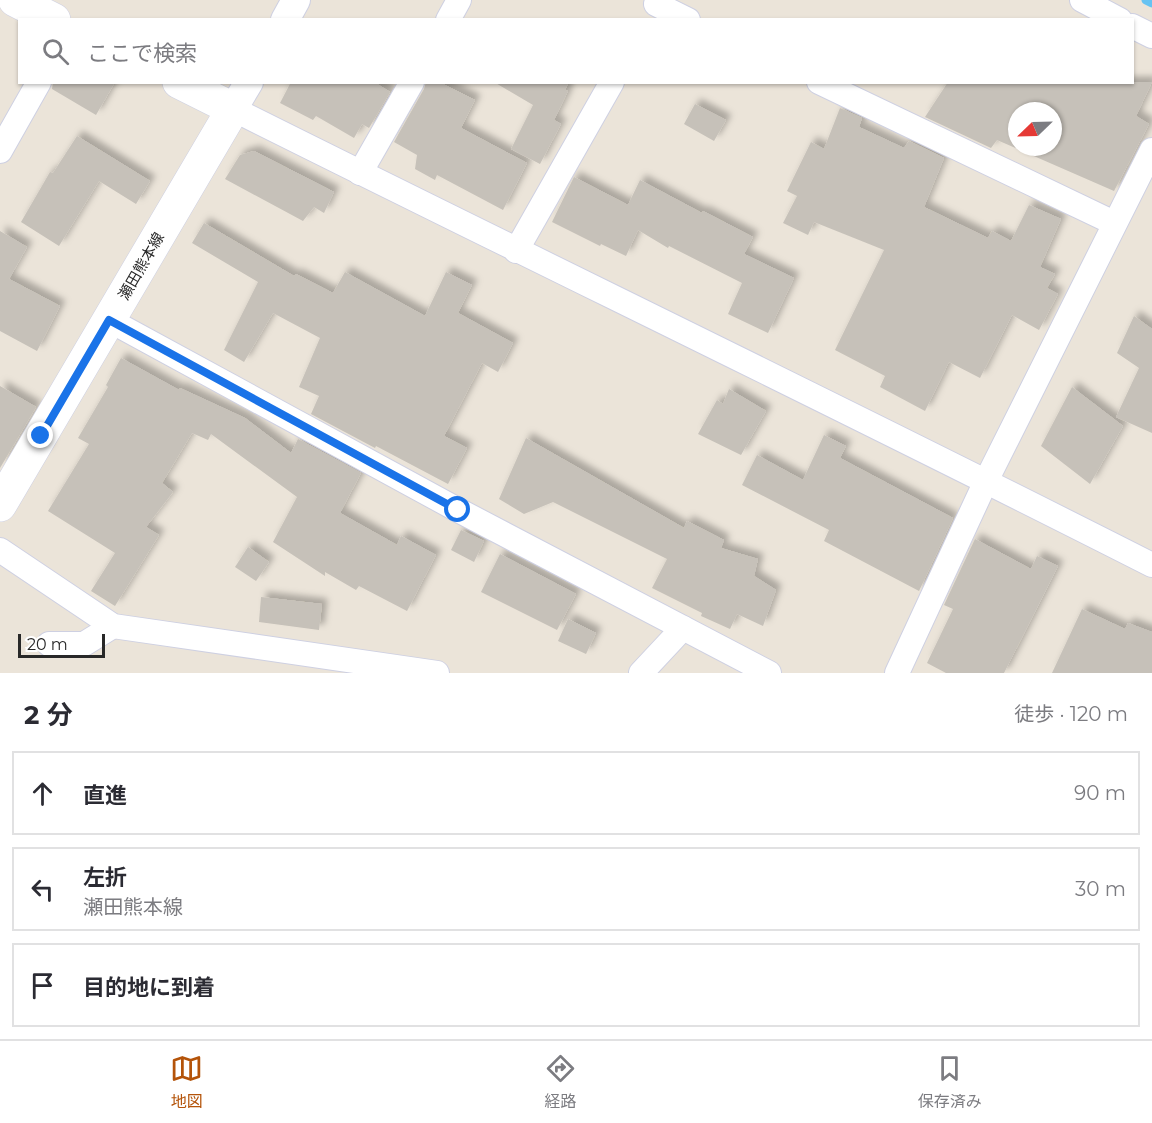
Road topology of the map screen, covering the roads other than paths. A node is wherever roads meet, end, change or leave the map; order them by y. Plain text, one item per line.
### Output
1 (15, 0) edge
2 (296, 0) edge
3 (459, 0) edge
4 (1082, 0) edge
5 (654, 8) edge
6 (50, 18) edge
7 (286, 18) edge
8 (449, 18) edge
9 (682, 18) edge
10 (1116, 18) edge
11 (1134, 27) edge
12 (1152, 36) edge
13 (38, 84) edge
14 (188, 84) edge
15 (411, 84) edge
16 (611, 84) edge
17 (823, 84) edge
18 (241, 96) edge
19 (1152, 150) edge
20 (0, 151) edge
21 (360, 173) junction
22 (1114, 223) junction
23 (516, 251) junction
24 (109, 320) junction
25 (986, 481) junction
26 (0, 506) edge
27 (0, 550) edge
28 (1152, 565) edge
29 (113, 626) junction
30 (683, 628) junction
31 (49, 644) dead end
32 (437, 673) edge
33 (642, 673) edge
34 (770, 673) edge
35 (897, 673) edge

1 - 6 main road
2 - 7 street
3 - 8 street
4 - 10 street
5 - 9 street
11 - 12 street
13 - 20 street
14 - 18 main road
15 - 21 street
16 - 23 street
17 - 22 street
18 - 21 street
18 - 24 main road, 瀬田熊本線
19 - 22 street
21 - 23 street
22 - 25 street
23 - 25 street
24 - 26 main road, 瀬田熊本線
24 - 30 street
25 - 28 street
25 - 35 street
27 - 29 street
29 - 31 street
29 - 32 street
30 - 33 street
30 - 34 street

